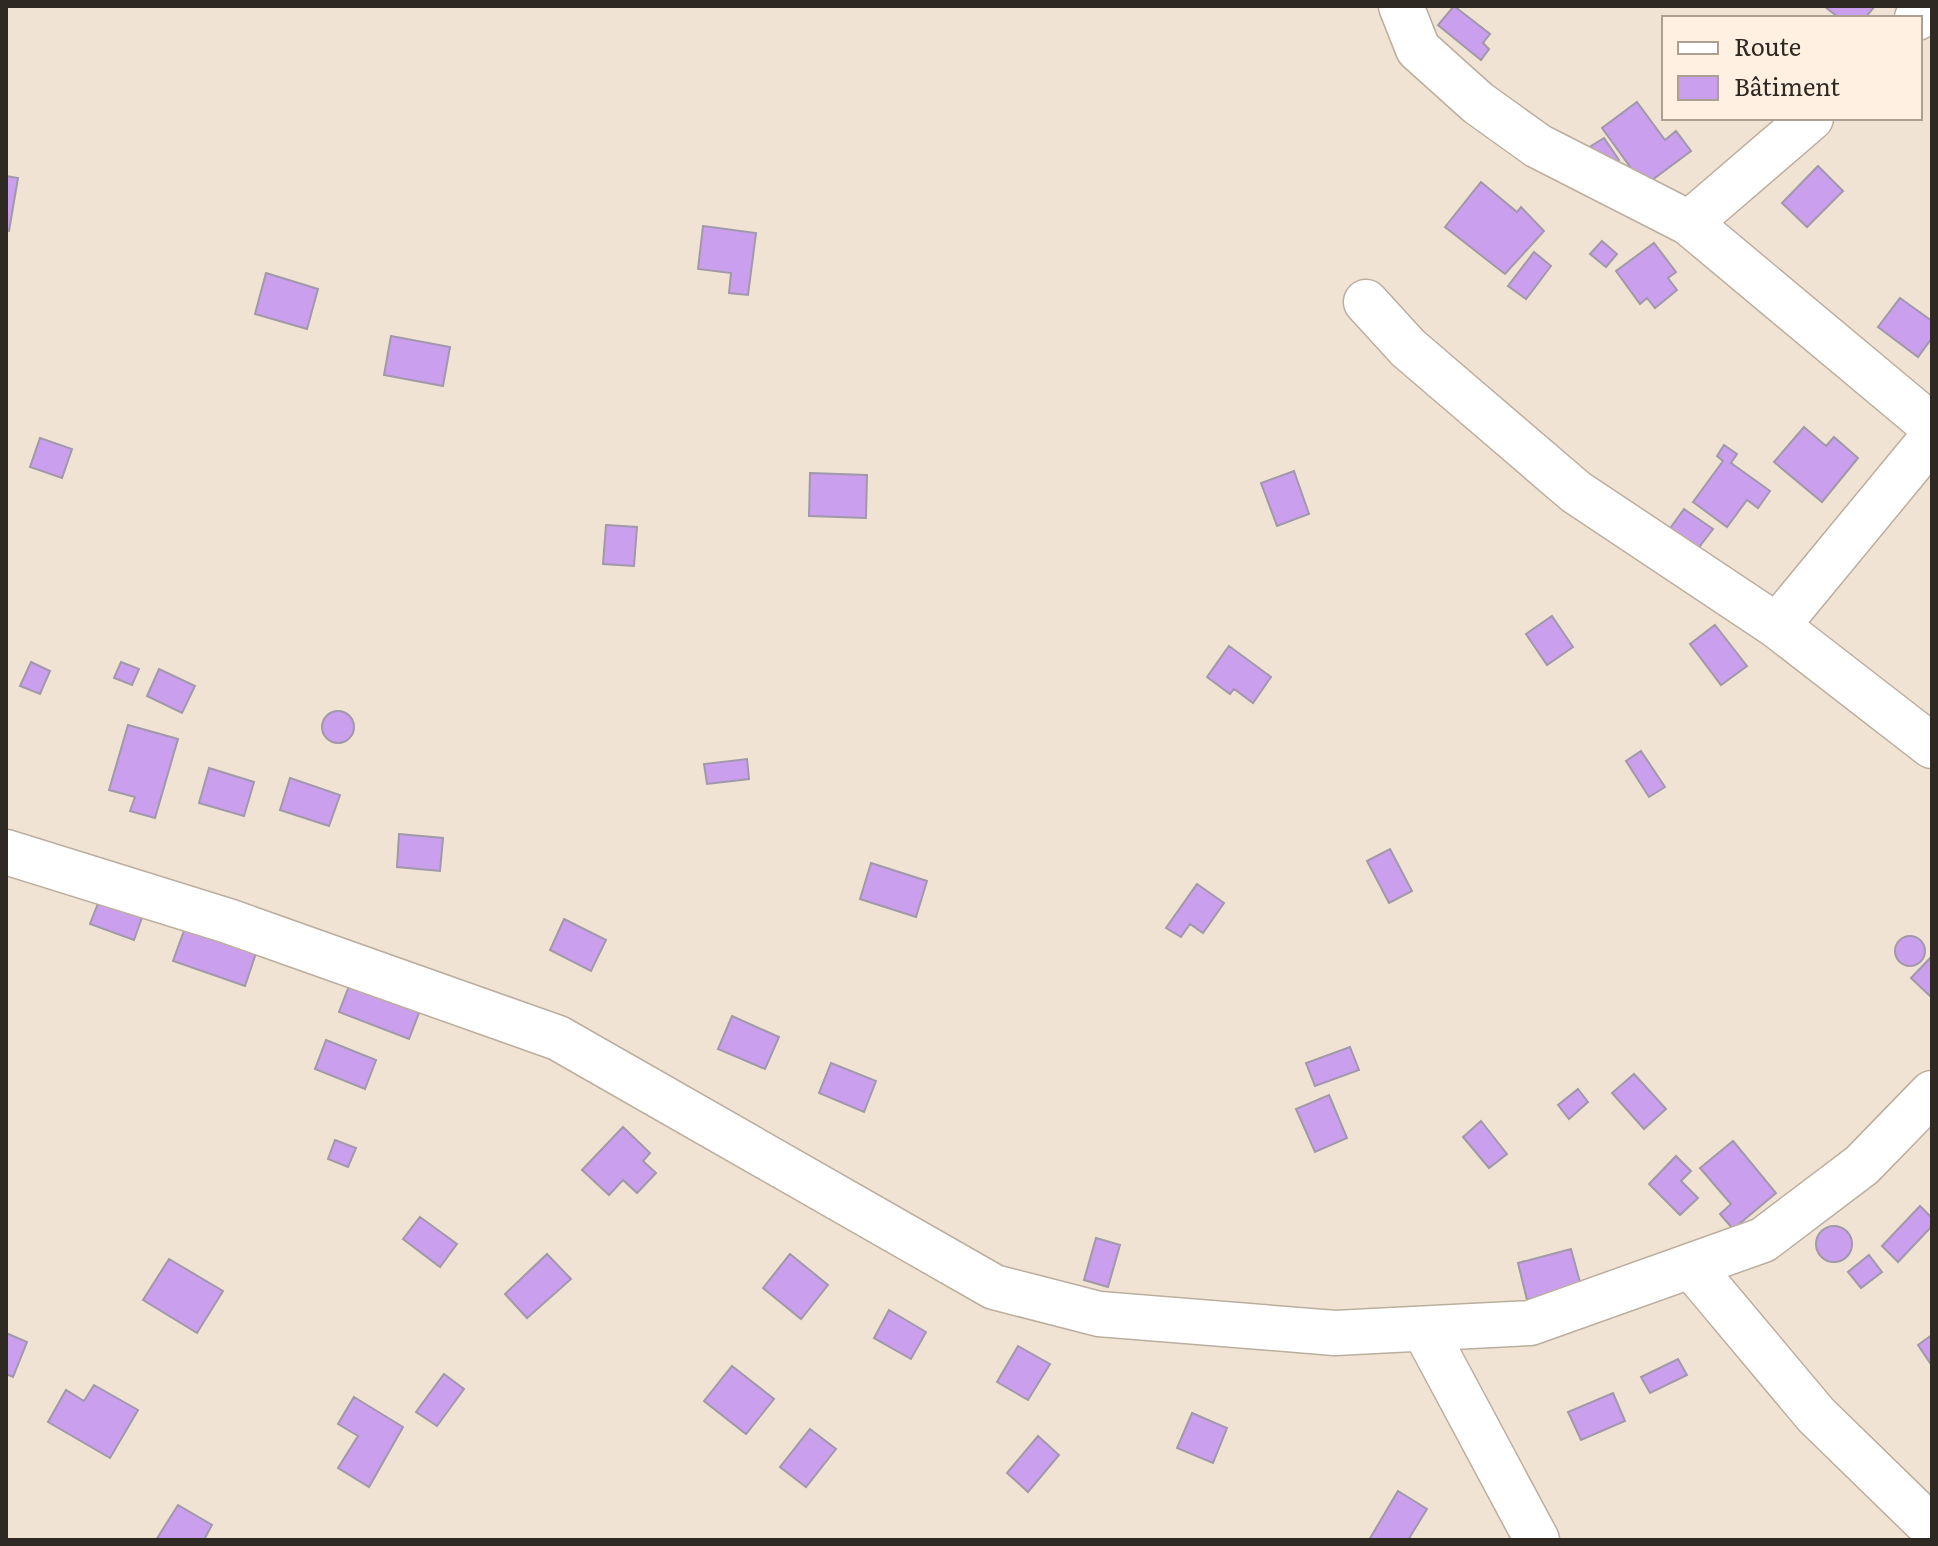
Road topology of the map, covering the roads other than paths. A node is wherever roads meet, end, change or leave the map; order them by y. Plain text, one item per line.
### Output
1 (1401, 6) edge
2 (1809, 120) edge
3 (1689, 223) junction
4 (1366, 302) dead end
5 (1932, 426) edge
6 (1932, 438) edge
7 (1777, 626) junction
8 (1932, 746) edge
9 (6, 852) edge
10 (1932, 1093) edge
11 (1691, 1266) junction
12 (1424, 1329) junction
13 (1932, 1528) edge
14 (1537, 1540) edge

1 - 3 street
2 - 3 street
3 - 5 street
4 - 7 street
6 - 7 street
7 - 8 street
9 - 12 street
10 - 11 street
11 - 12 street
11 - 13 street
12 - 14 street

